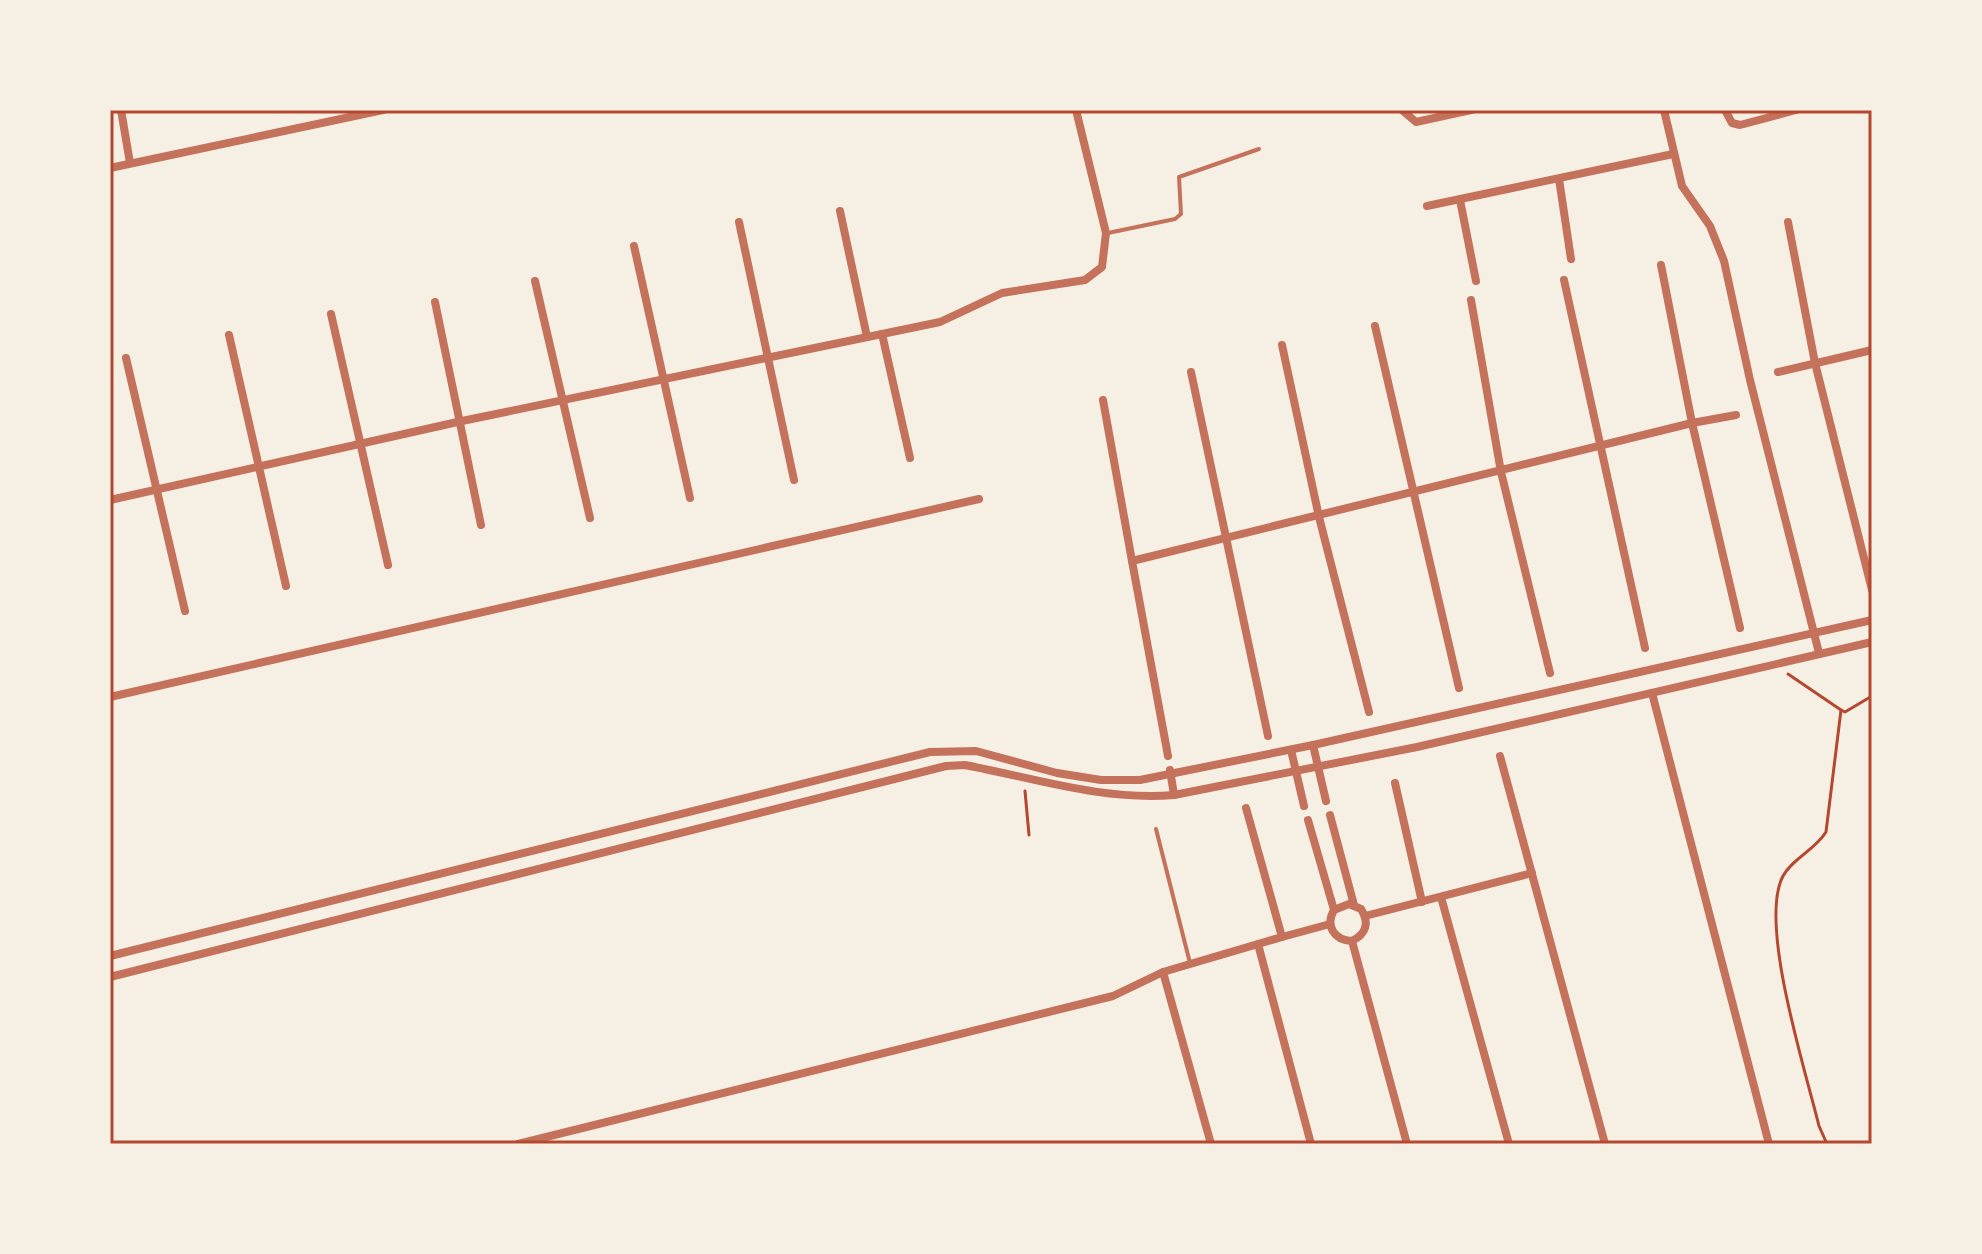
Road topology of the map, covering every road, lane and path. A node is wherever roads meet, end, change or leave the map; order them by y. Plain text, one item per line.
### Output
1 (121, 110) edge
2 (383, 110) edge
3 (1076, 110) edge
4 (1402, 110) edge
5 (1471, 110) edge
6 (1664, 110) edge
7 (1725, 110) edge
8 (1796, 110) edge
9 (1259, 149) dead end
10 (1673, 154) junction
11 (130, 163) junction
12 (110, 168) edge
13 (1559, 179) junction
14 (1460, 200) junction
15 (1427, 206) dead end
16 (840, 211) dead end
17 (739, 222) dead end
18 (1788, 222) dead end
19 (1106, 233) junction
20 (634, 246) dead end
21 (1571, 259) dead end
22 (1661, 265) dead end
23 (1564, 280) dead end
24 (535, 281) dead end
25 (1476, 281) dead end
26 (1471, 300) dead end
27 (435, 302) dead end
28 (331, 314) dead end
29 (1375, 326) dead end
30 (882, 334) junction
31 (229, 335) dead end
32 (867, 337) junction
33 (1282, 345) dead end
34 (1872, 350) edge
35 (766, 355) junction
36 (126, 358) dead end
37 (1815, 363) junction
38 (1191, 372) dead end
39 (1778, 372) dead end
40 (663, 378) junction
41 (564, 399) junction
42 (1103, 400) dead end
43 (1736, 415) dead end
44 (462, 421) junction
45 (1692, 423) junction
46 (361, 446) junction
47 (1599, 448) junction
48 (910, 458) dead end
49 (259, 467) junction
50 (1501, 472) junction
51 (794, 480) dead end
52 (156, 490) junction
53 (1412, 494) junction
54 (690, 498) dead end
55 (979, 499) dead end
56 (110, 500) edge
57 (1319, 517) junction
58 (590, 518) dead end
59 (481, 525) dead end
60 (1225, 539) junction
61 (1132, 561) junction
62 (388, 565) dead end
63 (286, 586) dead end
64 (1872, 590) edge
65 (185, 611) dead end
66 (1872, 620) edge
67 (1740, 628) dead end
68 (1814, 634) junction
69 (1872, 642) edge
70 (1645, 648) dead end
71 (1819, 653) junction
72 (1778, 662) junction
73 (1550, 673) dead end
74 (1459, 688) dead end
75 (1652, 693) junction
76 (1872, 696) edge
77 (110, 697) edge
78 (1841, 710) junction
79 (1369, 712) dead end
80 (1268, 736) dead end
81 (1313, 745) junction
82 (1291, 750) junction
83 (1168, 756) dead end
84 (1500, 756) dead end
85 (1317, 765) junction
86 (1295, 769) junction
87 (1170, 773) junction
88 (1024, 776) junction
89 (1395, 783) dead end
90 (1174, 795) junction
91 (1326, 801) dead end
92 (1304, 806) dead end
93 (1246, 808) dead end
94 (1330, 815) dead end
95 (1308, 820) dead end
96 (1156, 829) dead end
97 (1029, 835) dead end
98 (1532, 873) junction
99 (1441, 897) junction
100 (1422, 902) junction
101 (1354, 905) junction
102 (1334, 910) junction
103 (1365, 916) junction
104 (1330, 924) junction
105 (1282, 937) junction
106 (1352, 941) junction
107 (1258, 944) junction
108 (110, 956) edge
109 (1190, 963) junction
110 (1163, 972) junction
111 (110, 977) edge
112 (518, 1144) edge
113 (1211, 1144) edge
114 (1311, 1144) edge
115 (1407, 1144) edge
116 (1509, 1144) edge
117 (1605, 1144) edge
118 (1769, 1144) edge
119 (1827, 1144) edge

1 - 11 street
2 - 11 street
3 - 19 street
4 - 5 street
6 - 10 street
7 - 8 street
9 - 19 lane
10 - 13 street
10 - 68 street
11 - 12 street
13 - 14 street
13 - 21 street
14 - 15 street
14 - 25 street
16 - 32 street
17 - 35 street
18 - 37 street
19 - 30 street
20 - 40 street
22 - 45 street
23 - 47 street
24 - 41 street
26 - 50 street
27 - 44 street
28 - 46 street
29 - 53 street
30 - 32 street
30 - 48 street
31 - 49 street
32 - 35 street
33 - 57 street
34 - 37 street
35 - 40 street
35 - 51 street
36 - 52 street
37 - 39 street
37 - 64 street
38 - 60 street
40 - 41 street
40 - 54 street
41 - 44 street
41 - 58 street
42 - 61 street
43 - 45 street
44 - 46 street
44 - 59 street
45 - 47 street
45 - 67 street
46 - 49 street
46 - 62 street
47 - 50 street
47 - 70 street
49 - 52 street
49 - 63 street
50 - 53 street
50 - 73 street
52 - 56 street
52 - 65 street
53 - 57 street
53 - 74 street
55 - 77 street
57 - 60 street
57 - 79 street
60 - 61 street
60 - 80 street
61 - 83 street
66 - 68 street
68 - 71 street
68 - 81 street
69 - 71 street
71 - 72 street
72 - 75 street
72 - 78 path
75 - 85 street
75 - 118 street
76 - 78 path
78 - 119 path
81 - 82 street
81 - 85 street
82 - 86 street
82 - 87 street
84 - 98 street
85 - 86 street
85 - 91 street
86 - 90 street
86 - 92 street
87 - 90 street
87 - 108 street
88 - 90 street
88 - 97 path
88 - 111 street
89 - 100 street
93 - 105 street
94 - 101 street
95 - 102 street
96 - 109 lane
98 - 99 street
98 - 117 street
99 - 100 street
99 - 116 street
100 - 103 street
101 - 102 street
101 - 103 street
102 - 104 street
103 - 106 street
104 - 105 street
104 - 106 street
105 - 107 street
106 - 115 street
107 - 109 street
107 - 114 street
109 - 110 street
110 - 112 street
110 - 113 street

